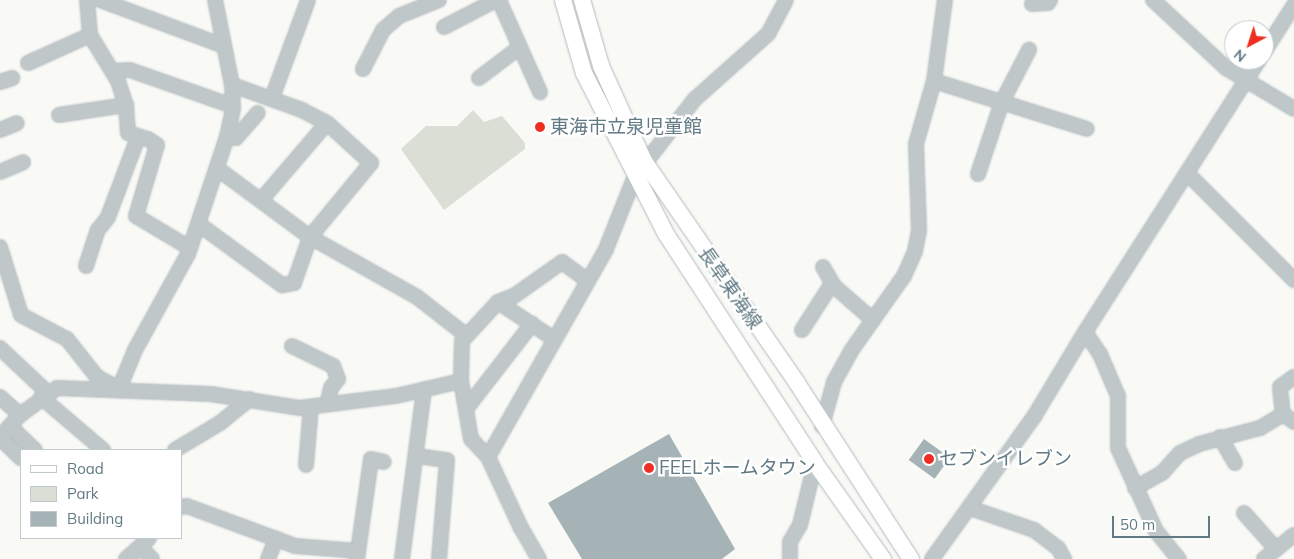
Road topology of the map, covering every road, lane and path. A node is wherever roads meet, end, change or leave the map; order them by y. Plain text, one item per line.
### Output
1 (88, 0) edge
2 (100, 0) edge
3 (215, 0) edge
4 (308, 0) edge
5 (439, 0) edge
6 (498, 0) edge
7 (564, 0) edge
8 (582, 0) edge
9 (786, 0) edge
10 (945, 0) edge
11 (1050, 0) edge
12 (1153, 0) edge
13 (1032, 4) dead end
14 (1292, 12) edge
15 (444, 27) dead end
16 (90, 35) junction
17 (1274, 38) edge
18 (224, 46) junction
19 (520, 47) junction
20 (1029, 50) dead end
21 (28, 62) dead end
22 (363, 69) dead end
23 (1253, 70) edge
24 (114, 71) junction
25 (479, 78) dead end
26 (1247, 80) junction
27 (934, 81) junction
28 (232, 85) junction
29 (540, 92) dead end
30 (272, 98) junction
31 (1002, 102) junction
32 (126, 105) junction
33 (233, 106) junction
34 (1294, 109) edge
35 (258, 113) dead end
36 (59, 115) dead end
37 (17, 123) dead end
38 (327, 123) junction
39 (1087, 128) dead end
40 (0, 130) edge
41 (138, 136) junction
42 (227, 137) junction
43 (644, 161) junction
44 (23, 162) dead end
45 (218, 169) junction
46 (0, 172) edge
47 (978, 174) dead end
48 (1188, 174) junction
49 (634, 176) junction
50 (262, 199) junction
51 (200, 225) junction
52 (310, 237) junction
53 (0, 247) edge
54 (190, 248) junction
55 (86, 266) dead end
56 (823, 267) dead end
57 (1294, 280) edge
58 (588, 281) junction
59 (834, 286) junction
60 (498, 302) junction
61 (873, 320) junction
62 (532, 324) junction
63 (802, 330) dead end
64 (1085, 332) junction
65 (467, 336) junction
66 (554, 339) junction
67 (292, 346) dead end
68 (0, 348) edge
69 (1294, 376) edge
70 (461, 381) junction
71 (119, 389) junction
72 (424, 389) junction
73 (45, 395) junction
74 (0, 397) edge
75 (250, 399) junction
76 (328, 406) junction
77 (311, 407) junction
78 (466, 409) junction
79 (20, 416) junction
80 (1289, 419) edge
81 (10, 426) junction
82 (822, 426) junction
83 (0, 437) edge
84 (1220, 437) junction
85 (34, 449) edge
86 (102, 449) edge
87 (177, 449) edge
88 (417, 456) junction
89 (20, 457) edge
90 (488, 457) junction
91 (384, 462) dead end
92 (815, 463) junction
93 (1235, 463) dead end
94 (306, 465) dead end
95 (1135, 488) junction
96 (182, 507) edge
97 (970, 508) junction
98 (1244, 513) dead end
99 (1294, 535) edge
100 (276, 538) junction
101 (144, 542) edge
102 (1276, 549) junction
103 (358, 555) edge
104 (126, 559) edge
105 (152, 559) edge
106 (268, 559) edge
107 (402, 559) edge
108 (439, 559) edge
109 (539, 559) edge
110 (790, 559) edge
111 (883, 559) edge
112 (911, 559) edge
113 (932, 559) edge
114 (1064, 559) edge
115 (1179, 559) edge
116 (1264, 559) edge

1 - 16 street
2 - 18 street
3 - 18 street
4 - 30 street
5 - 22 street
6 - 15 street
6 - 19 street
7 - 49 main road, 長草東海線
8 - 43 main road, 長草東海線
9 - 43 street
10 - 27 street
11 - 13 street
12 - 26 street
14 - 17 street
16 - 21 street
16 - 24 street
18 - 28 street
19 - 25 street
19 - 29 street
20 - 31 street
23 - 26 street
24 - 32 street
24 - 33 street
26 - 34 street
26 - 48 street
27 - 31 street
27 - 61 street
28 - 30 street
28 - 33 street
30 - 38 street
31 - 39 street
31 - 47 street
32 - 36 street
32 - 41 street
33 - 42 street
35 - 42 street
37 - 40 street
38 - 50 street
38 - 52 street
41 - 54 street
41 - 55 street
42 - 45 street
43 - 49 street
43 - 82 main road, 長草東海線
44 - 46 street
45 - 50 street
45 - 51 street
48 - 57 street
48 - 64 street
49 - 58 street
49 - 92 main road, 長草東海線
50 - 52 street
51 - 52 street
51 - 54 street
52 - 65 street
53 - 71 street
54 - 71 street
56 - 59 street
58 - 60 street
58 - 66 street
59 - 61 street
59 - 63 street
60 - 62 street
60 - 65 street
61 - 82 street
62 - 66 street
62 - 78 street
64 - 95 street
64 - 97 street
65 - 70 street
66 - 90 street
67 - 76 street
68 - 73 street
69 - 80 street
70 - 72 street
70 - 78 street
71 - 73 street
71 - 75 street
72 - 76 street
72 - 88 street
73 - 79 street
73 - 86 street
74 - 79 street
75 - 77 street
75 - 87 street
76 - 77 street
77 - 94 street
78 - 90 street
79 - 81 street
80 - 84 street
81 - 83 street
81 - 85 street
82 - 112 main road, 長草東海線
83 - 89 street
84 - 93 street
84 - 95 street
88 - 107 street
88 - 108 street
90 - 109 street
91 - 103 street
92 - 110 street
92 - 111 main road, 長草東海線
95 - 115 street
96 - 100 street
97 - 113 street
97 - 114 street
98 - 102 street
99 - 102 street
100 - 103 street
100 - 106 street
101 - 104 street
101 - 105 street
102 - 116 street

